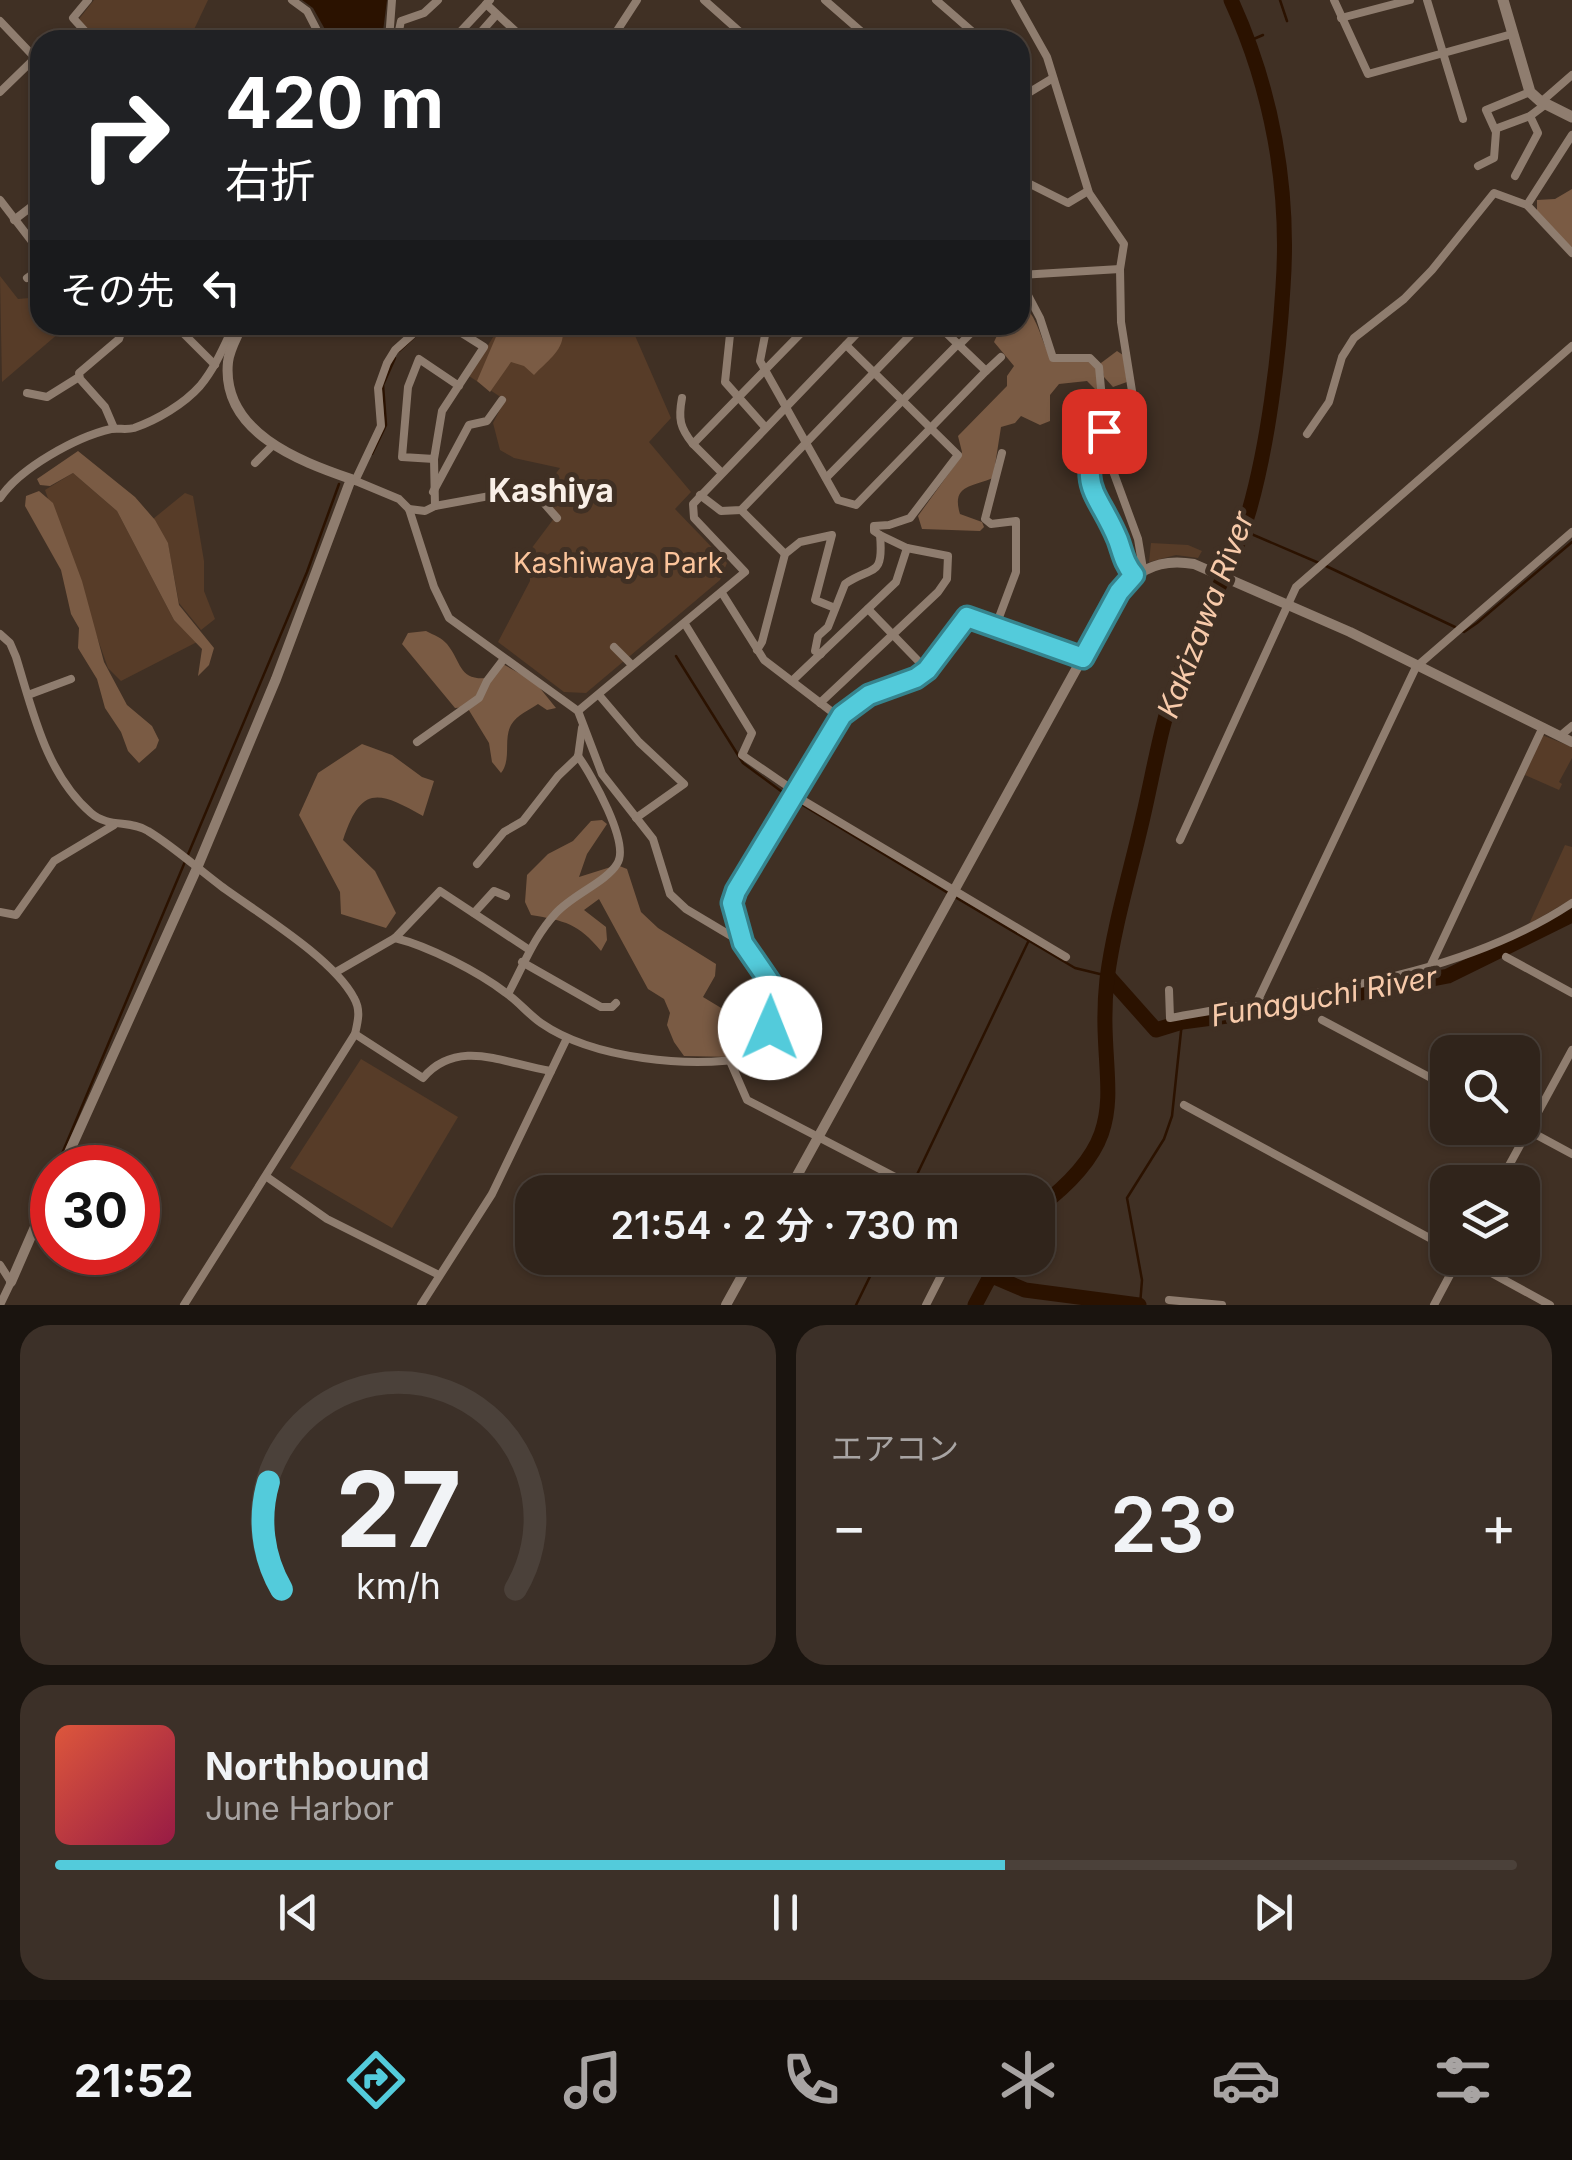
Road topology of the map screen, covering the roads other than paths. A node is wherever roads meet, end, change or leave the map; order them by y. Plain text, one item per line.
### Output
1 (88, 0) edge
2 (292, 0) edge
3 (392, 0) edge
4 (438, 0) edge
5 (637, 0) edge
6 (704, 0) edge
7 (825, 0) edge
8 (936, 0) edge
9 (1016, 0) edge
10 (1334, 0) edge
11 (1410, 0) edge
12 (1426, 0) edge
13 (1503, 0) edge
14 (488, 2) edge
15 (496, 14) junction
16 (1341, 18) junction
17 (0, 21) edge
18 (84, 30) edge
19 (317, 30) edge
20 (390, 30) edge
21 (399, 30) edge
22 (461, 30) dead end
23 (482, 30) edge
24 (514, 30) edge
25 (618, 30) edge
26 (738, 30) edge
27 (859, 30) edge
28 (970, 30) edge
29 (1512, 34) junction
30 (30, 52) edge
31 (1441, 54) junction
32 (30, 67) edge
33 (1572, 75) edge
34 (1053, 78) junction
35 (0, 92) edge
36 (1030, 92) edge
37 (1530, 92) junction
38 (1544, 103) junction
39 (1530, 116) junction
40 (1572, 116) edge
41 (1462, 119) dead end
42 (1495, 129) junction
43 (1572, 134) edge
44 (1478, 166) dead end
45 (1515, 176) dead end
46 (1030, 184) edge
47 (1088, 192) junction
48 (0, 200) edge
49 (1528, 205) junction
50 (30, 208) edge
51 (14, 220) junction
52 (30, 240) edge
53 (1572, 252) edge
54 (1120, 269) junction
55 (30, 276) edge
56 (1030, 277) edge
57 (27, 278) dead end
58 (1030, 298) edge
59 (119, 335) edge
60 (185, 335) edge
61 (232, 335) edge
62 (235, 335) edge
63 (412, 335) edge
64 (465, 335) edge
65 (730, 335) edge
66 (765, 335) edge
67 (799, 335) edge
68 (856, 335) edge
69 (910, 335) edge
70 (949, 335) edge
71 (968, 335) edge
72 (959, 344) junction
73 (846, 345) junction
74 (1572, 346) edge
75 (1001, 357) dead end
76 (215, 365) junction
77 (765, 370) junction
78 (986, 371) junction
79 (874, 372) junction
80 (80, 376) junction
81 (458, 386) junction
82 (27, 394) dead end
83 (682, 398) dead end
84 (736, 398) junction
85 (502, 400) dead end
86 (902, 400) junction
87 (785, 406) junction
88 (765, 427) junction
89 (932, 427) junction
90 (114, 428) junction
91 (1308, 434) dead end
92 (806, 443) junction
93 (693, 444) junction
94 (272, 446) junction
95 (1002, 453) dead end
96 (434, 459) junction
97 (255, 464) dead end
98 (720, 472) junction
99 (826, 478) junction
100 (353, 480) junction
101 (433, 492) junction
102 (700, 494) junction
103 (0, 498) edge
104 (435, 506) junction
105 (408, 509) junction
106 (741, 510) junction
107 (557, 518) dead end
108 (1572, 532) edge
109 (880, 535) junction
110 (908, 548) junction
111 (785, 554) junction
112 (1138, 572) junction
113 (722, 593) junction
114 (1289, 605) junction
115 (835, 608) junction
116 (868, 609) junction
117 (685, 624) junction
118 (995, 628) junction
119 (0, 634) edge
120 (892, 634) junction
121 (614, 646) dead end
122 (757, 650) junction
123 (821, 654) junction
124 (1083, 658) junction
125 (503, 660) junction
126 (632, 665) junction
127 (1416, 667) junction
128 (927, 670) junction
129 (72, 679) dead end
130 (792, 681) junction
131 (28, 695) junction
132 (599, 695) junction
133 (820, 703) junction
134 (578, 711) junction
135 (840, 718) junction
136 (582, 724) junction
137 (1572, 726) edge
138 (1542, 728) junction
139 (1560, 736) junction
140 (416, 742) dead end
141 (1572, 742) edge
142 (578, 756) junction
143 (795, 793) junction
144 (636, 818) junction
145 (114, 825) junction
146 (1180, 840) dead end
147 (477, 864) dead end
148 (194, 865) junction
149 (956, 891) junction
150 (506, 896) dead end
151 (1572, 904) edge
152 (0, 912) edge
153 (474, 914) junction
154 (395, 938) junction
155 (743, 943) junction
156 (528, 949) junction
157 (1066, 957) dead end
158 (1506, 957) dead end
159 (522, 962) junction
160 (1430, 967) junction
161 (336, 972) junction
162 (1170, 990) dead end
163 (1572, 993) edge
164 (508, 994) junction
165 (1257, 1002) junction
166 (616, 1003) dead end
167 (1322, 1020) dead end
168 (355, 1034) junction
169 (567, 1038) junction
170 (1572, 1050) edge
171 (730, 1061) junction
172 (551, 1072) junction
173 (1430, 1077) edge
174 (1540, 1104) edge
175 (1184, 1105) dead end
176 (818, 1136) junction
177 (1540, 1136) edge
178 (72, 1145) edge
179 (1572, 1154) edge
180 (797, 1175) edge
181 (892, 1175) edge
182 (266, 1176) junction
183 (30, 1237) edge
184 (1430, 1238) edge
185 (1, 1268) edge
186 (439, 1275) junction
187 (743, 1275) edge
188 (941, 1275) edge
189 (1452, 1275) edge
190 (1494, 1275) edge
191 (10, 1282) junction
192 (1169, 1300) dead end
193 (1, 1304) edge
194 (184, 1305) edge
195 (421, 1305) edge
196 (726, 1305) edge
197 (926, 1305) edge
198 (1222, 1305) edge
199 (1434, 1305) edge
200 (1550, 1305) edge

1 - 18 street
2 - 19 street
3 - 20 street
4 - 21 street
5 - 25 street
6 - 26 street
7 - 27 street
8 - 28 street
9 - 34 street
10 - 16 street
11 - 16 street
12 - 31 street
13 - 29 main road
14 - 15 street
14 - 22 street
15 - 23 street
15 - 24 street
16 - 31 street
17 - 30 street
29 - 31 street
29 - 37 main road
31 - 41 street
32 - 35 street
33 - 38 street
34 - 36 street
34 - 47 street
37 - 38 main road
37 - 42 street
38 - 39 street
38 - 40 main road
39 - 42 street
39 - 45 street
42 - 44 street
43 - 49 street
46 - 47 street
47 - 54 street
48 - 51 street
49 - 53 street
49 - 91 street
50 - 51 street
51 - 52 street
54 - 56 street
54 - 112 street
55 - 57 street
58 - 112 street
59 - 80 street
60 - 76 street
61 - 76 street
62 - 94 street
63 - 100 street
64 - 81 street
65 - 84 street
66 - 77 street
67 - 77 street
68 - 73 street
69 - 79 street
70 - 72 street
71 - 72 street
72 - 78 street
72 - 86 street
73 - 79 street
73 - 87 street
74 - 114 street
75 - 78 street
76 - 90 street
77 - 84 street
77 - 87 street
78 - 89 street
79 - 86 street
79 - 92 street
80 - 82 street
80 - 90 street
81 - 96 street
81 - 96 street
83 - 93 street
84 - 88 street
84 - 93 street
85 - 101 street
86 - 89 street
86 - 99 street
87 - 88 street
87 - 92 street
88 - 98 street
89 - 99 street
89 - 109 street
90 - 103 street
92 - 99 street
92 - 106 street
93 - 98 street
94 - 97 street
94 - 100 street
95 - 118 street
96 - 101 street
98 - 102 street
100 - 105 street
100 - 148 street
101 - 104 street
102 - 106 street
102 - 113 street
104 - 105 street
104 - 107 street
105 - 125 street
106 - 111 street
108 - 127 street
109 - 110 street
109 - 115 street
110 - 116 street
110 - 120 street
111 - 115 street
111 - 122 street
112 - 114 street
112 - 124 street
113 - 117 street
113 - 122 street
114 - 127 street
114 - 146 street
115 - 123 street
116 - 120 street
116 - 123 street
117 - 126 street
117 - 143 street
118 - 124 street
118 - 128 street
119 - 131 street
120 - 128 street
120 - 133 street
121 - 126 street
122 - 130 street
123 - 130 street
124 - 149 street
125 - 134 street
125 - 140 street
126 - 132 street
127 - 138 street
127 - 165 street
128 - 135 street
129 - 131 street
130 - 133 street
131 - 145 street
132 - 134 street
132 - 144 street
133 - 135 street
134 - 136 street
135 - 143 street
136 - 142 street
136 - 144 street
137 - 139 street
138 - 139 street
138 - 160 street
139 - 141 street
142 - 147 street
142 - 156 street
143 - 149 street
143 - 155 street
144 - 155 street
145 - 148 street
145 - 152 street
148 - 161 street
148 - 178 street
149 - 157 street
149 - 176 street
150 - 153 street
151 - 160 street
153 - 154 street
153 - 156 street
154 - 161 street
154 - 164 street
155 - 171 street
156 - 159 street
158 - 163 street
159 - 164 street
159 - 166 street
160 - 165 street
161 - 168 street
162 - 165 street
164 - 169 street
167 - 173 street
168 - 172 street
168 - 182 street
169 - 171 street
169 - 172 street
170 - 174 street
171 - 176 street
172 - 186 street
175 - 184 street
176 - 180 street
176 - 181 street
177 - 179 street
182 - 186 street
182 - 194 street
183 - 191 street
185 - 191 street
186 - 195 street
187 - 196 street
188 - 197 street
189 - 199 street
190 - 200 street
191 - 193 street
192 - 198 street

